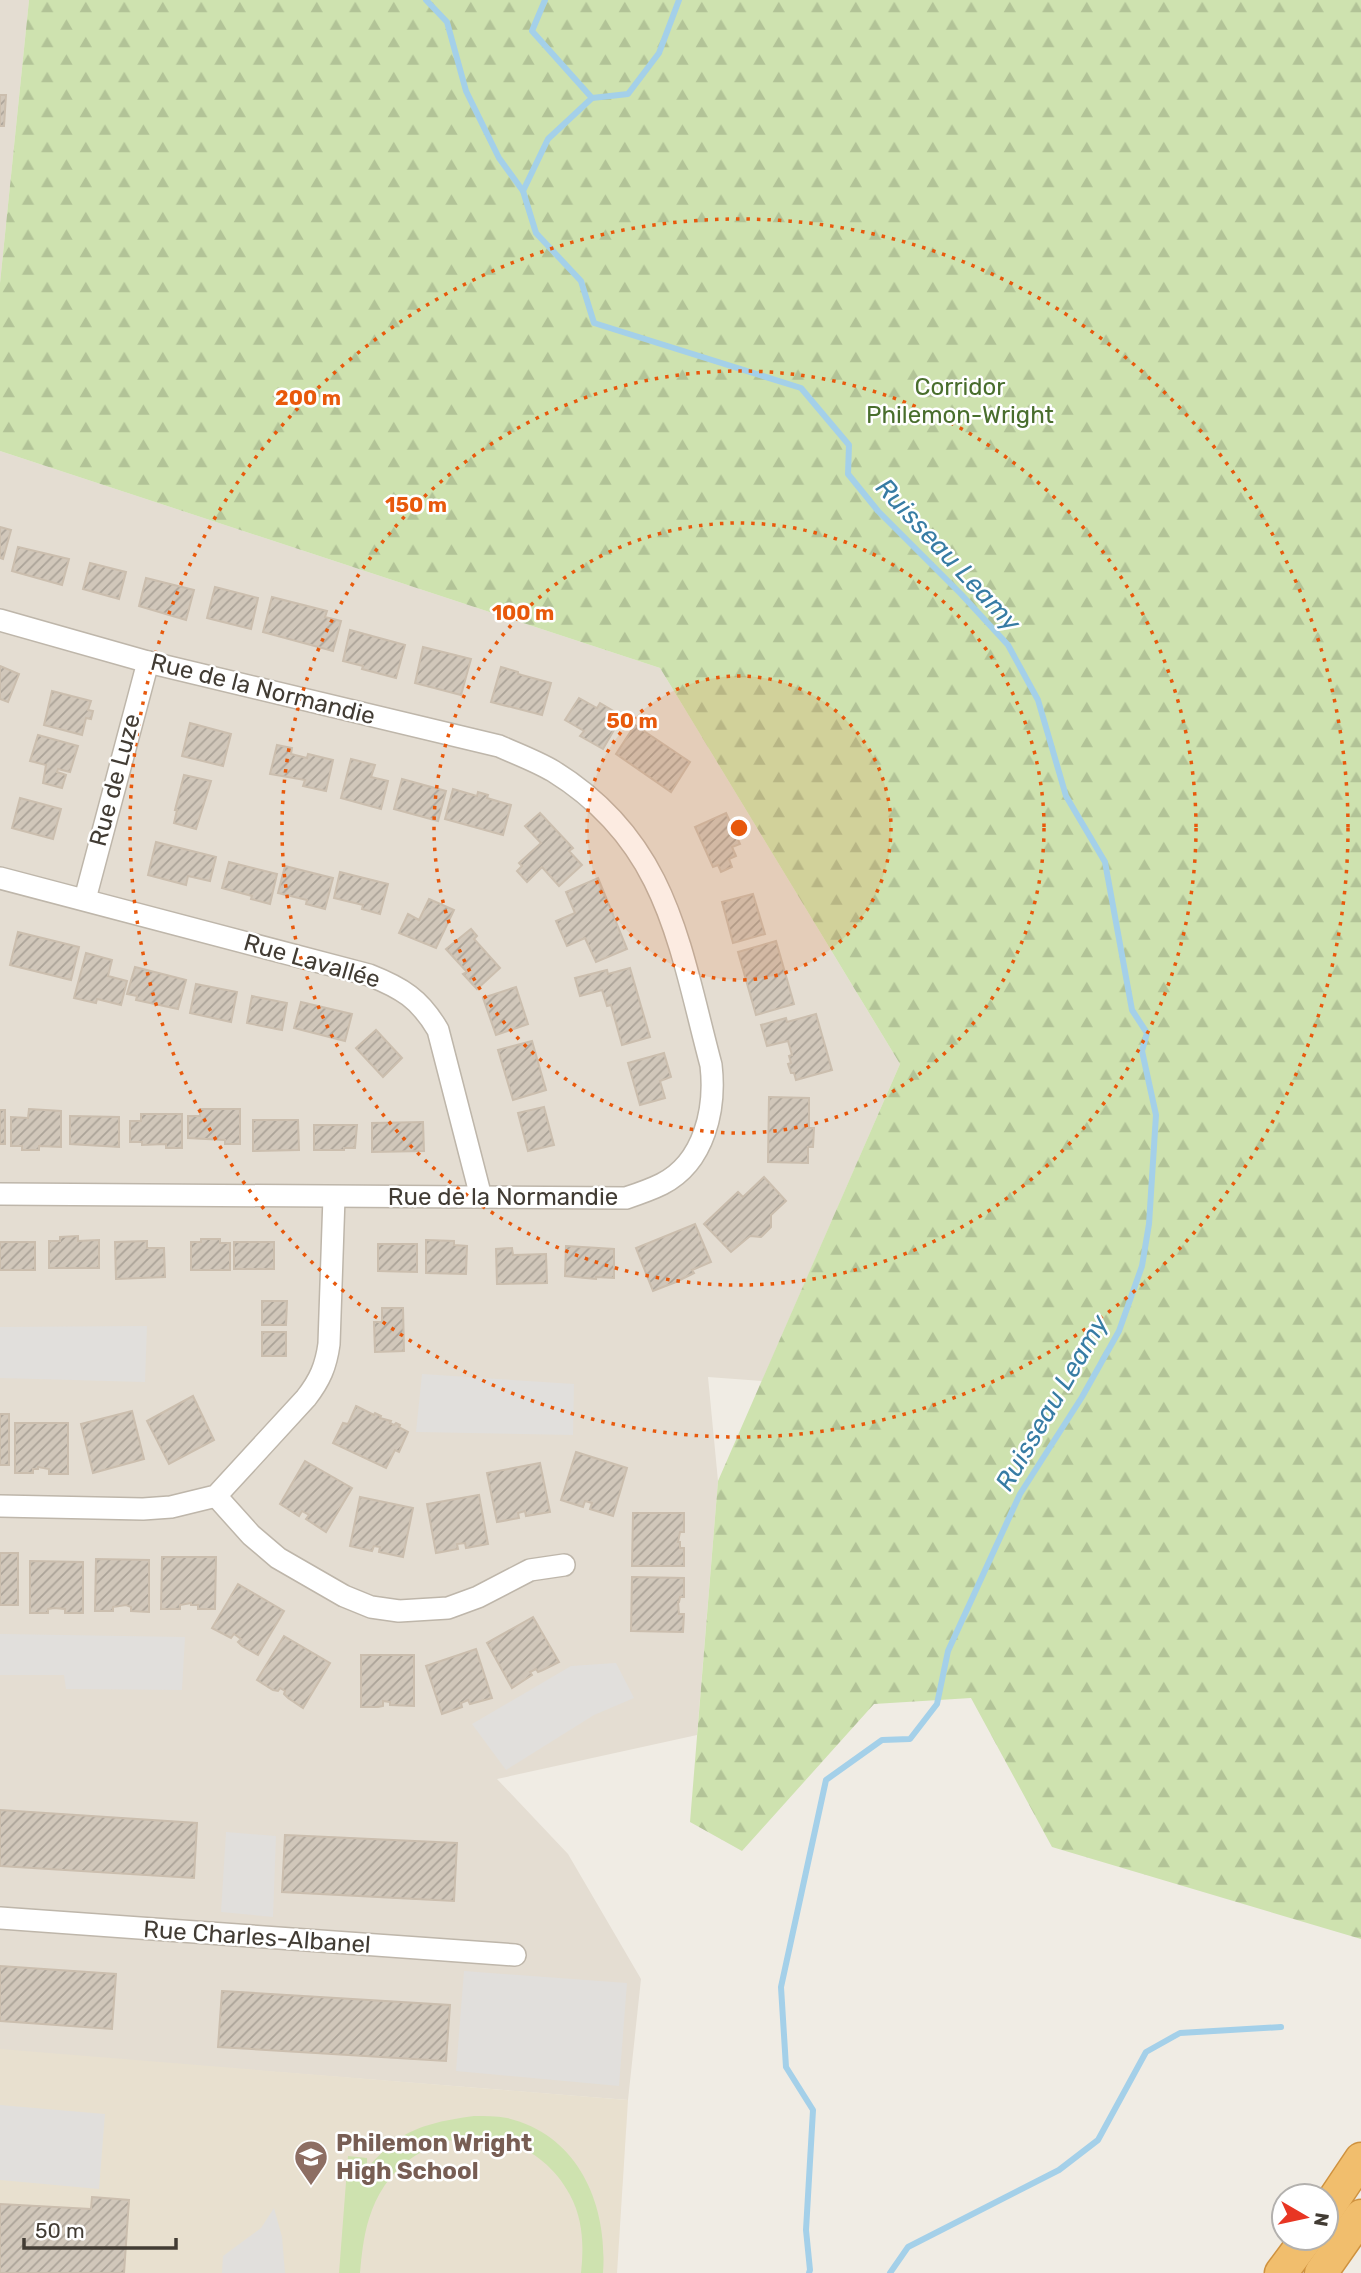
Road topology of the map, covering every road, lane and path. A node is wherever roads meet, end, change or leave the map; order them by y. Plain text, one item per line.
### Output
1 (0, 620) edge
2 (148, 662) junction
3 (0, 878) edge
4 (85, 899) junction
5 (0, 1194) edge
6 (334, 1196) junction
7 (481, 1197) junction
8 (216, 1496) junction
9 (0, 1506) edge
10 (564, 1565) dead end
11 (0, 1919) edge
12 (514, 1955) dead end
13 (1361, 2159) edge
14 (1340, 2190) edge
15 (1361, 2216) edge
16 (1297, 2252) edge
17 (1281, 2273) edge
18 (1321, 2273) edge

1 - 2 street, Rue de la Normandie
2 - 4 street, Rue de Luze
2 - 7 street, Rue de la Normandie
3 - 4 street, Rue Lavallée
4 - 7 street, Rue Lavallée
5 - 6 street, Rue de la Normandie
6 - 7 street, Rue de la Normandie
6 - 8 street
8 - 9 street
8 - 10 street
11 - 12 street, Rue Charles-Albanel
13 - 14 highway
15 - 18 highway
16 - 17 highway

